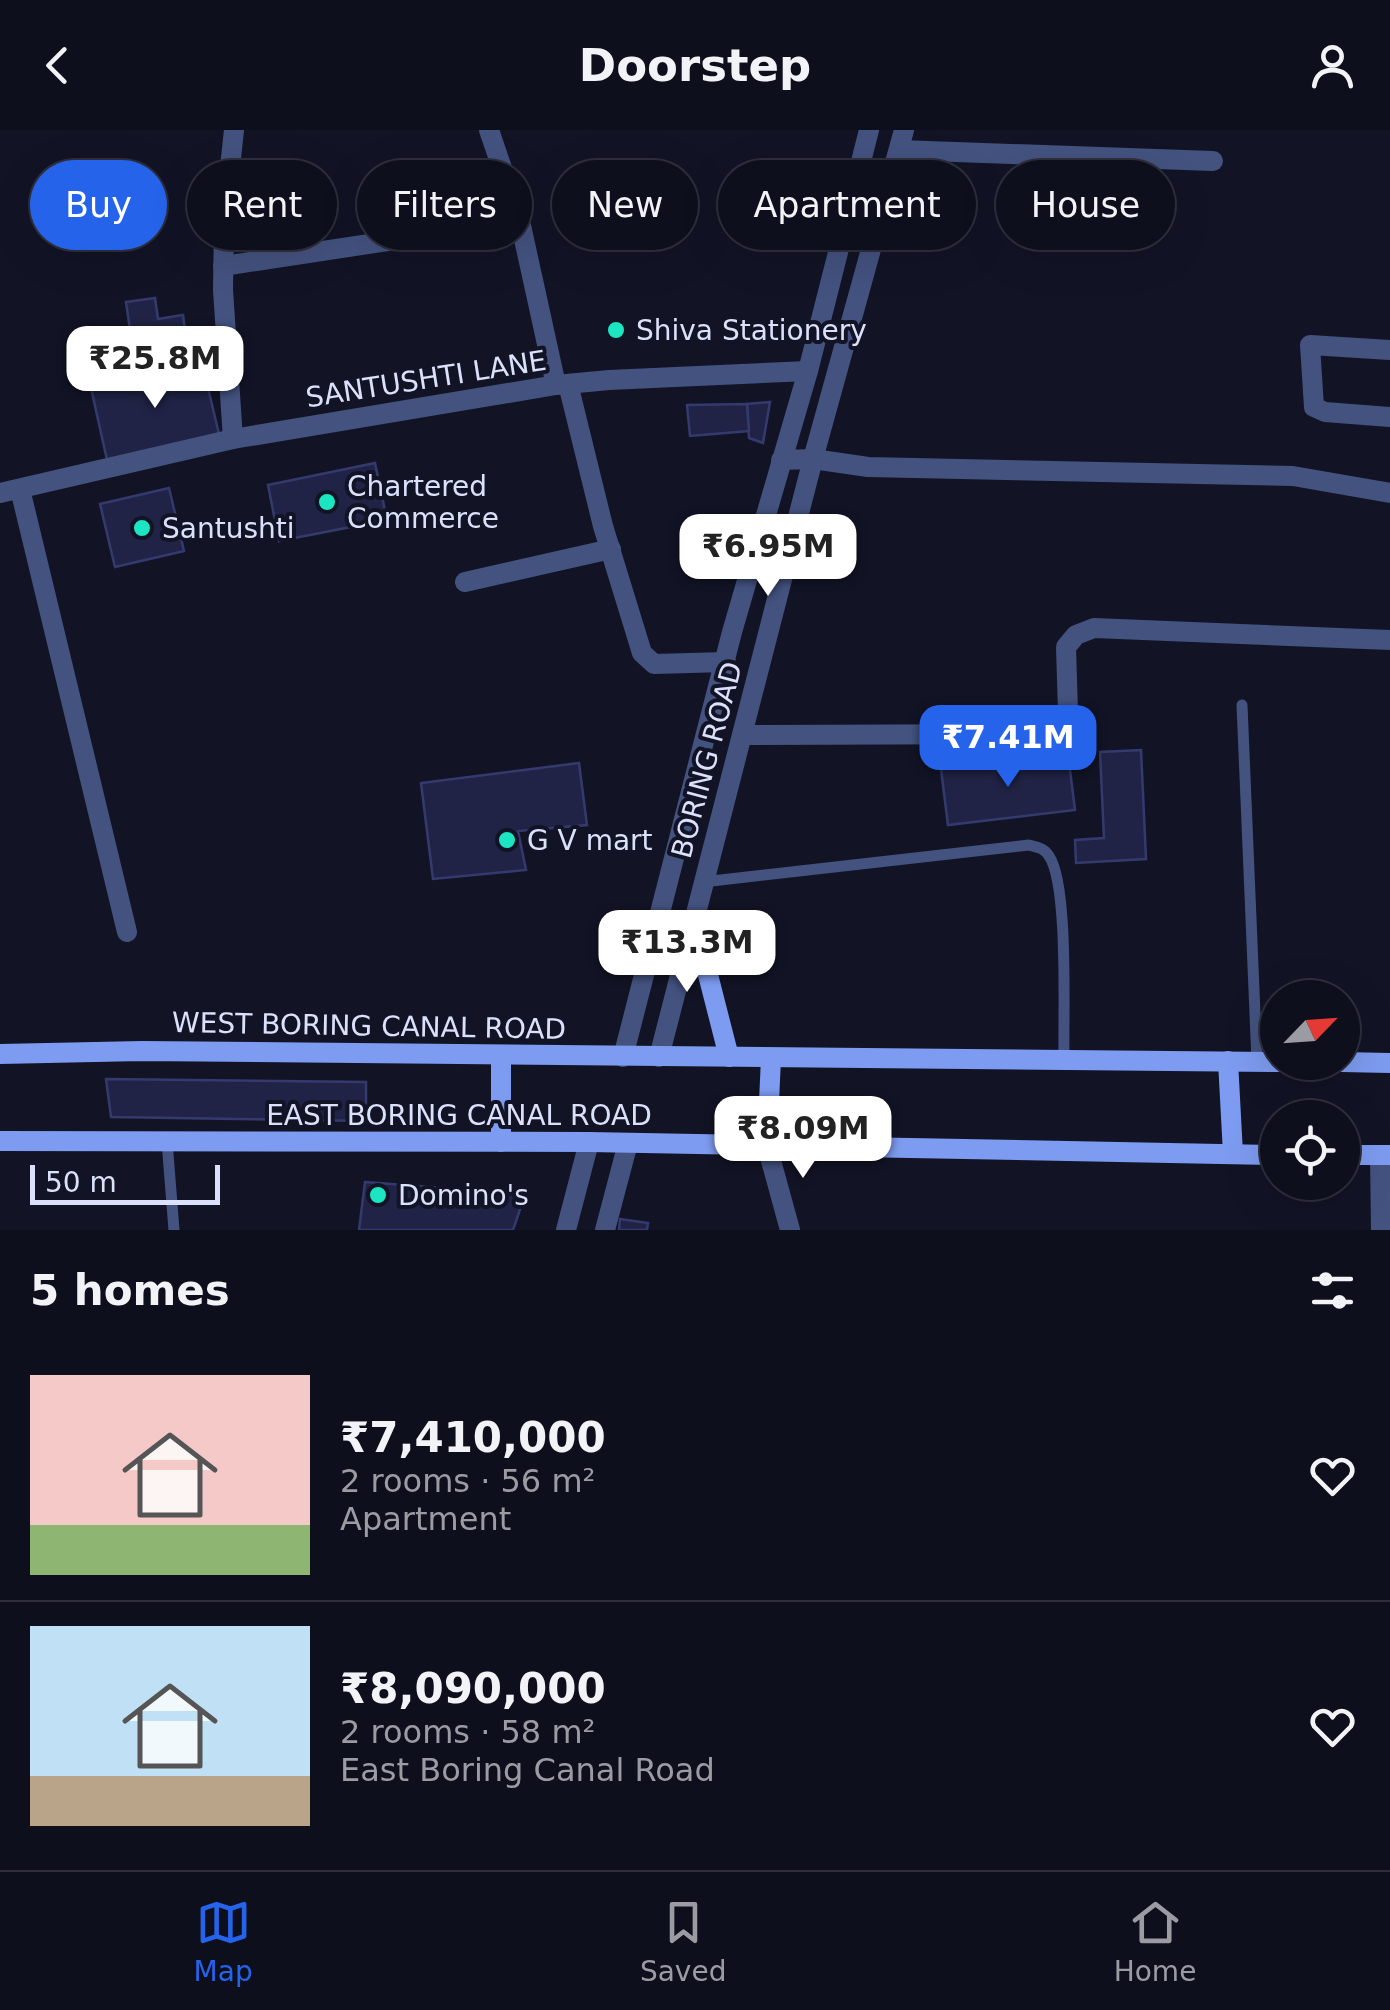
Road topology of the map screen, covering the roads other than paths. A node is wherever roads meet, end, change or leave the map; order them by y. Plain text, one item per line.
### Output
1 (234, 130) edge
2 (488, 130) edge
3 (869, 130) edge
4 (902, 140) edge
5 (498, 160) edge
6 (1213, 162) dead end
7 (357, 246) edge
8 (527, 250) edge
9 (224, 266) junction
10 (1390, 350) edge
11 (808, 371) junction
12 (562, 384) junction
13 (1390, 417) edge
14 (233, 439) junction
15 (812, 459) junction
16 (781, 460) junction
17 (10, 491) edge
18 (1390, 493) edge
19 (611, 550) junction
20 (465, 582) dead end
21 (1390, 640) edge
22 (726, 662) junction
23 (1242, 705) dead end
24 (742, 736) junction
25 (704, 882) junction
26 (694, 920) junction
27 (126, 932) dead end
28 (1261, 980) edge
29 (0, 1054) edge
30 (500, 1055) junction
31 (623, 1056) junction
32 (659, 1057) junction
33 (729, 1058) junction
34 (771, 1058) junction
35 (1064, 1059) junction
36 (1228, 1061) junction
37 (1260, 1061) edge
38 (1360, 1062) edge
39 (1390, 1063) edge
40 (0, 1141) edge
41 (167, 1142) junction
42 (501, 1142) junction
43 (589, 1142) junction
44 (628, 1143) junction
45 (768, 1146) junction
46 (1232, 1154) junction
47 (1260, 1154) edge
48 (1385, 1155) edge
49 (174, 1230) edge
50 (566, 1230) edge
51 (604, 1230) edge
52 (790, 1230) edge
53 (1381, 1230) edge

1 - 9 street
2 - 5 street
3 - 11 street
4 - 6 street
4 - 15 street, BORING ROAD
7 - 9 street
8 - 12 street
9 - 14 street
10 - 13 street
11 - 12 street, SANTUSHTI LANE
11 - 16 street
12 - 14 street, SANTUSHTI LANE
12 - 19 street
14 - 17 street, SANTUSHTI LANE
15 - 16 street
15 - 18 street
15 - 24 street, BORING ROAD
16 - 22 street
17 - 27 street
19 - 20 street
19 - 22 street
21 - 24 street
22 - 31 street
23 - 28 lane
24 - 25 street, BORING ROAD
25 - 26 street, BORING ROAD
25 - 35 lane
26 - 32 street, BORING ROAD
26 - 33 main road
29 - 30 main road, WEST BORING CANAL ROAD
30 - 31 main road, WEST BORING CANAL ROAD
30 - 42 main road
31 - 32 main road, WEST BORING CANAL ROAD
32 - 33 main road, WEST BORING CANAL ROAD
33 - 34 main road, WEST BORING CANAL ROAD
34 - 35 main road, WEST BORING CANAL ROAD
34 - 45 main road
35 - 36 main road, WEST BORING CANAL ROAD
36 - 37 main road, WEST BORING CANAL ROAD
36 - 46 main road
38 - 39 main road
40 - 41 main road, EAST BORING CANAL ROAD
41 - 42 main road, EAST BORING CANAL ROAD
41 - 49 lane
42 - 43 main road, EAST BORING CANAL ROAD
43 - 44 main road, EAST BORING CANAL ROAD
43 - 50 street
44 - 45 main road, EAST BORING CANAL ROAD
44 - 51 street
45 - 46 main road, EAST BORING CANAL ROAD
45 - 52 street
46 - 47 main road, EAST BORING CANAL ROAD
48 - 53 street

